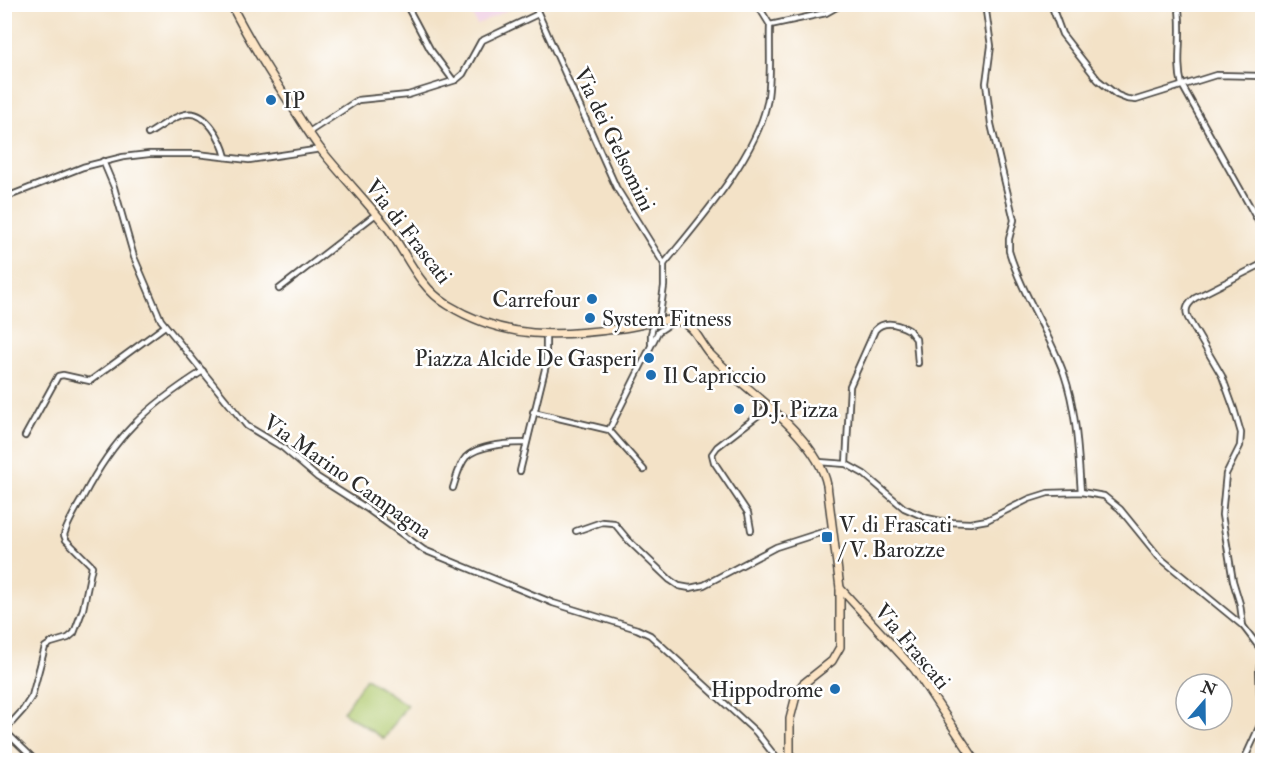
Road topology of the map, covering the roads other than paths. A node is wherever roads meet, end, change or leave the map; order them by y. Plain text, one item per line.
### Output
1 (231, 4) edge
2 (406, 4) edge
3 (534, 4) edge
4 (757, 4) edge
5 (842, 4) edge
6 (985, 4) edge
7 (1051, 4) edge
8 (1178, 4) edge
9 (538, 14) junction
10 (770, 25) junction
11 (1263, 76) edge
12 (453, 80) junction
13 (1182, 85) junction
14 (309, 132) junction
15 (148, 134) dead end
16 (321, 149) junction
17 (225, 157) junction
18 (103, 161) junction
19 (4, 198) edge
20 (376, 214) junction
21 (1263, 228) edge
22 (664, 264) junction
23 (1263, 264) edge
24 (279, 289) dead end
25 (661, 323) junction
26 (644, 325) junction
27 (165, 326) junction
28 (651, 334) junction
29 (546, 335) junction
30 (651, 344) junction
31 (918, 363) dead end
32 (203, 371) junction
33 (770, 407) junction
34 (533, 412) junction
35 (609, 430) junction
36 (25, 436) dead end
37 (526, 444) junction
38 (819, 462) junction
39 (846, 464) junction
40 (644, 470) dead end
41 (520, 471) dead end
42 (453, 488) dead end
43 (1081, 492) junction
44 (832, 529) junction
45 (751, 530) dead end
46 (576, 531) dead end
47 (840, 588) junction
48 (1243, 626) junction
49 (1263, 651) edge
50 (5, 730) edge
51 (35, 760) edge
52 (778, 760) edge
53 (790, 760) edge
54 (975, 760) edge
55 (1244, 760) edge

1 - 14 main road, Via di Frascati
2 - 12 street
3 - 9 street, Via dei Gelsomini
4 - 10 street
5 - 10 street
6 - 43 street
7 - 13 street
8 - 13 street
9 - 12 street
9 - 22 street, Via dei Gelsomini
10 - 22 street
11 - 13 street
12 - 14 street
13 - 21 street
14 - 16 main road, Via di Frascati
15 - 17 street
16 - 17 street
16 - 20 main road, Via di Frascati
17 - 18 street
18 - 19 street
18 - 27 street, Via Marino Campagna
20 - 24 street
20 - 29 main road, Via di Frascati
22 - 25 street
23 - 48 street
25 - 26 main road, Via di Frascati
25 - 28 street
25 - 30 street
25 - 33 main road, Via di Frascati
26 - 28 street
26 - 29 main road, Via di Frascati
27 - 32 street, Via Marino Campagna
27 - 36 street
28 - 30 street
29 - 34 street
30 - 35 street
31 - 39 street
32 - 50 street
32 - 52 street, Via Marino Campagna
33 - 38 main road, Via di Frascati
33 - 45 street
34 - 35 street
34 - 37 street
35 - 40 street
37 - 41 street
37 - 42 street
38 - 39 street
38 - 44 main road, Via di Frascati
39 - 43 street
43 - 48 street
44 - 46 street
44 - 47 main road, Via di Frascati
47 - 53 main road, Via di Frascati
47 - 54 main road, Via Frascati
48 - 49 street
49 - 55 street
50 - 51 street

